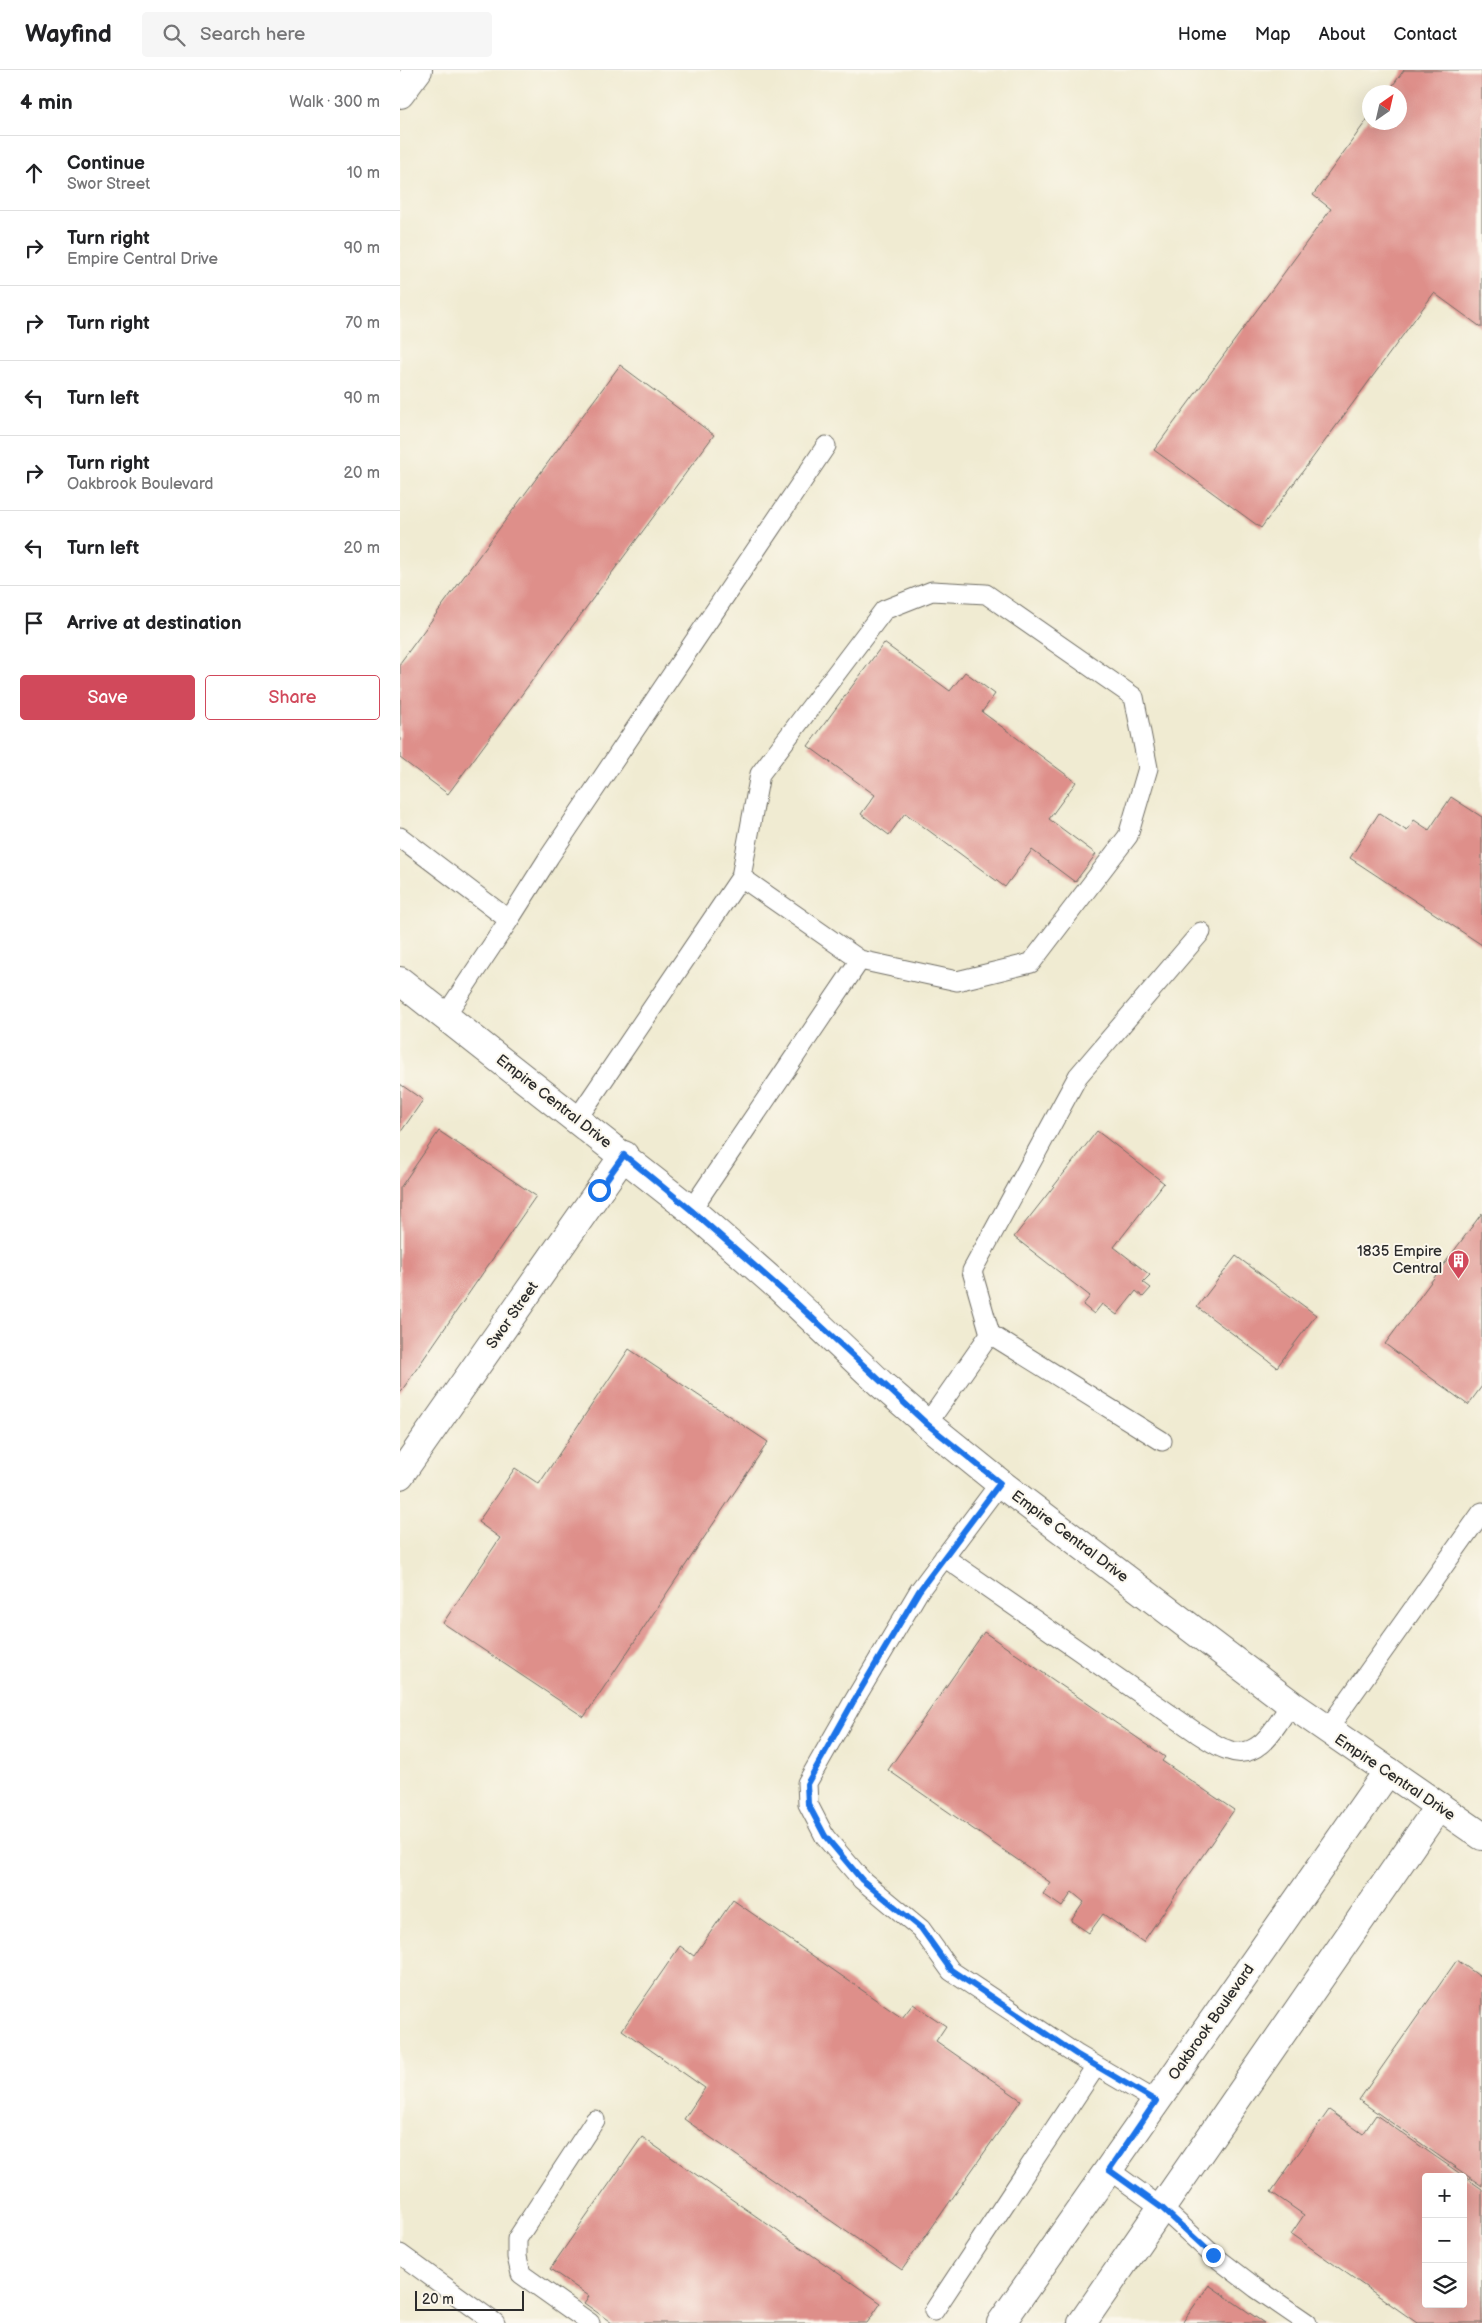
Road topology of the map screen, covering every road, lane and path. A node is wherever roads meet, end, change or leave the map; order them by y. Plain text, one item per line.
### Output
1 (418, 70) edge
2 (400, 94) edge
3 (826, 446) dead end
4 (400, 837) edge
5 (742, 878) junction
6 (509, 920) junction
7 (1201, 932) dead end
8 (860, 960) junction
9 (400, 981) edge
10 (445, 1016) junction
11 (577, 1119) junction
12 (624, 1155) junction
13 (691, 1210) junction
14 (990, 1334) junction
15 (927, 1424) junction
16 (1162, 1440) dead end
17 (400, 1475) edge
18 (1000, 1483) junction
19 (1482, 1512) edge
20 (944, 1557) junction
21 (1291, 1704) junction
22 (1327, 1730) junction
23 (1388, 1771) junction
24 (1439, 1806) junction
25 (1482, 1836) edge
26 (1096, 2066) junction
27 (1156, 2101) junction
28 (595, 2120) dead end
29 (1109, 2170) junction
30 (1162, 2208) junction
31 (400, 2254) edge
32 (934, 2311) dead end
33 (495, 2323) edge
34 (590, 2323) edge
35 (1001, 2323) edge
36 (1082, 2323) edge
37 (1307, 2323) edge

1 - 2 street
3 - 6 lane
4 - 6 lane
5 - 8 lane
5 - 8 lane
5 - 11 lane
6 - 10 lane
7 - 14 lane
8 - 13 lane
9 - 10 street, Empire Central Drive
10 - 11 street, Empire Central Drive
11 - 12 street, Empire Central Drive
12 - 13 street, Empire Central Drive
12 - 17 street, Swor Street
13 - 15 street, Empire Central Drive
14 - 15 lane
14 - 16 lane
15 - 18 street, Empire Central Drive
18 - 20 lane
18 - 21 street, Empire Central Drive
19 - 22 lane
20 - 21 lane
20 - 26 lane
21 - 22 street, Empire Central Drive
22 - 23 street, Empire Central Drive
23 - 24 street, Empire Central Drive
23 - 27 street, Oakbrook Boulevard
24 - 25 street, Empire Central Drive
24 - 30 street
26 - 27 lane
26 - 32 lane
27 - 29 street, Oakbrook Boulevard
28 - 34 lane
29 - 30 lane
29 - 35 street, Oakbrook Boulevard
30 - 36 street
30 - 37 lane
31 - 33 lane

